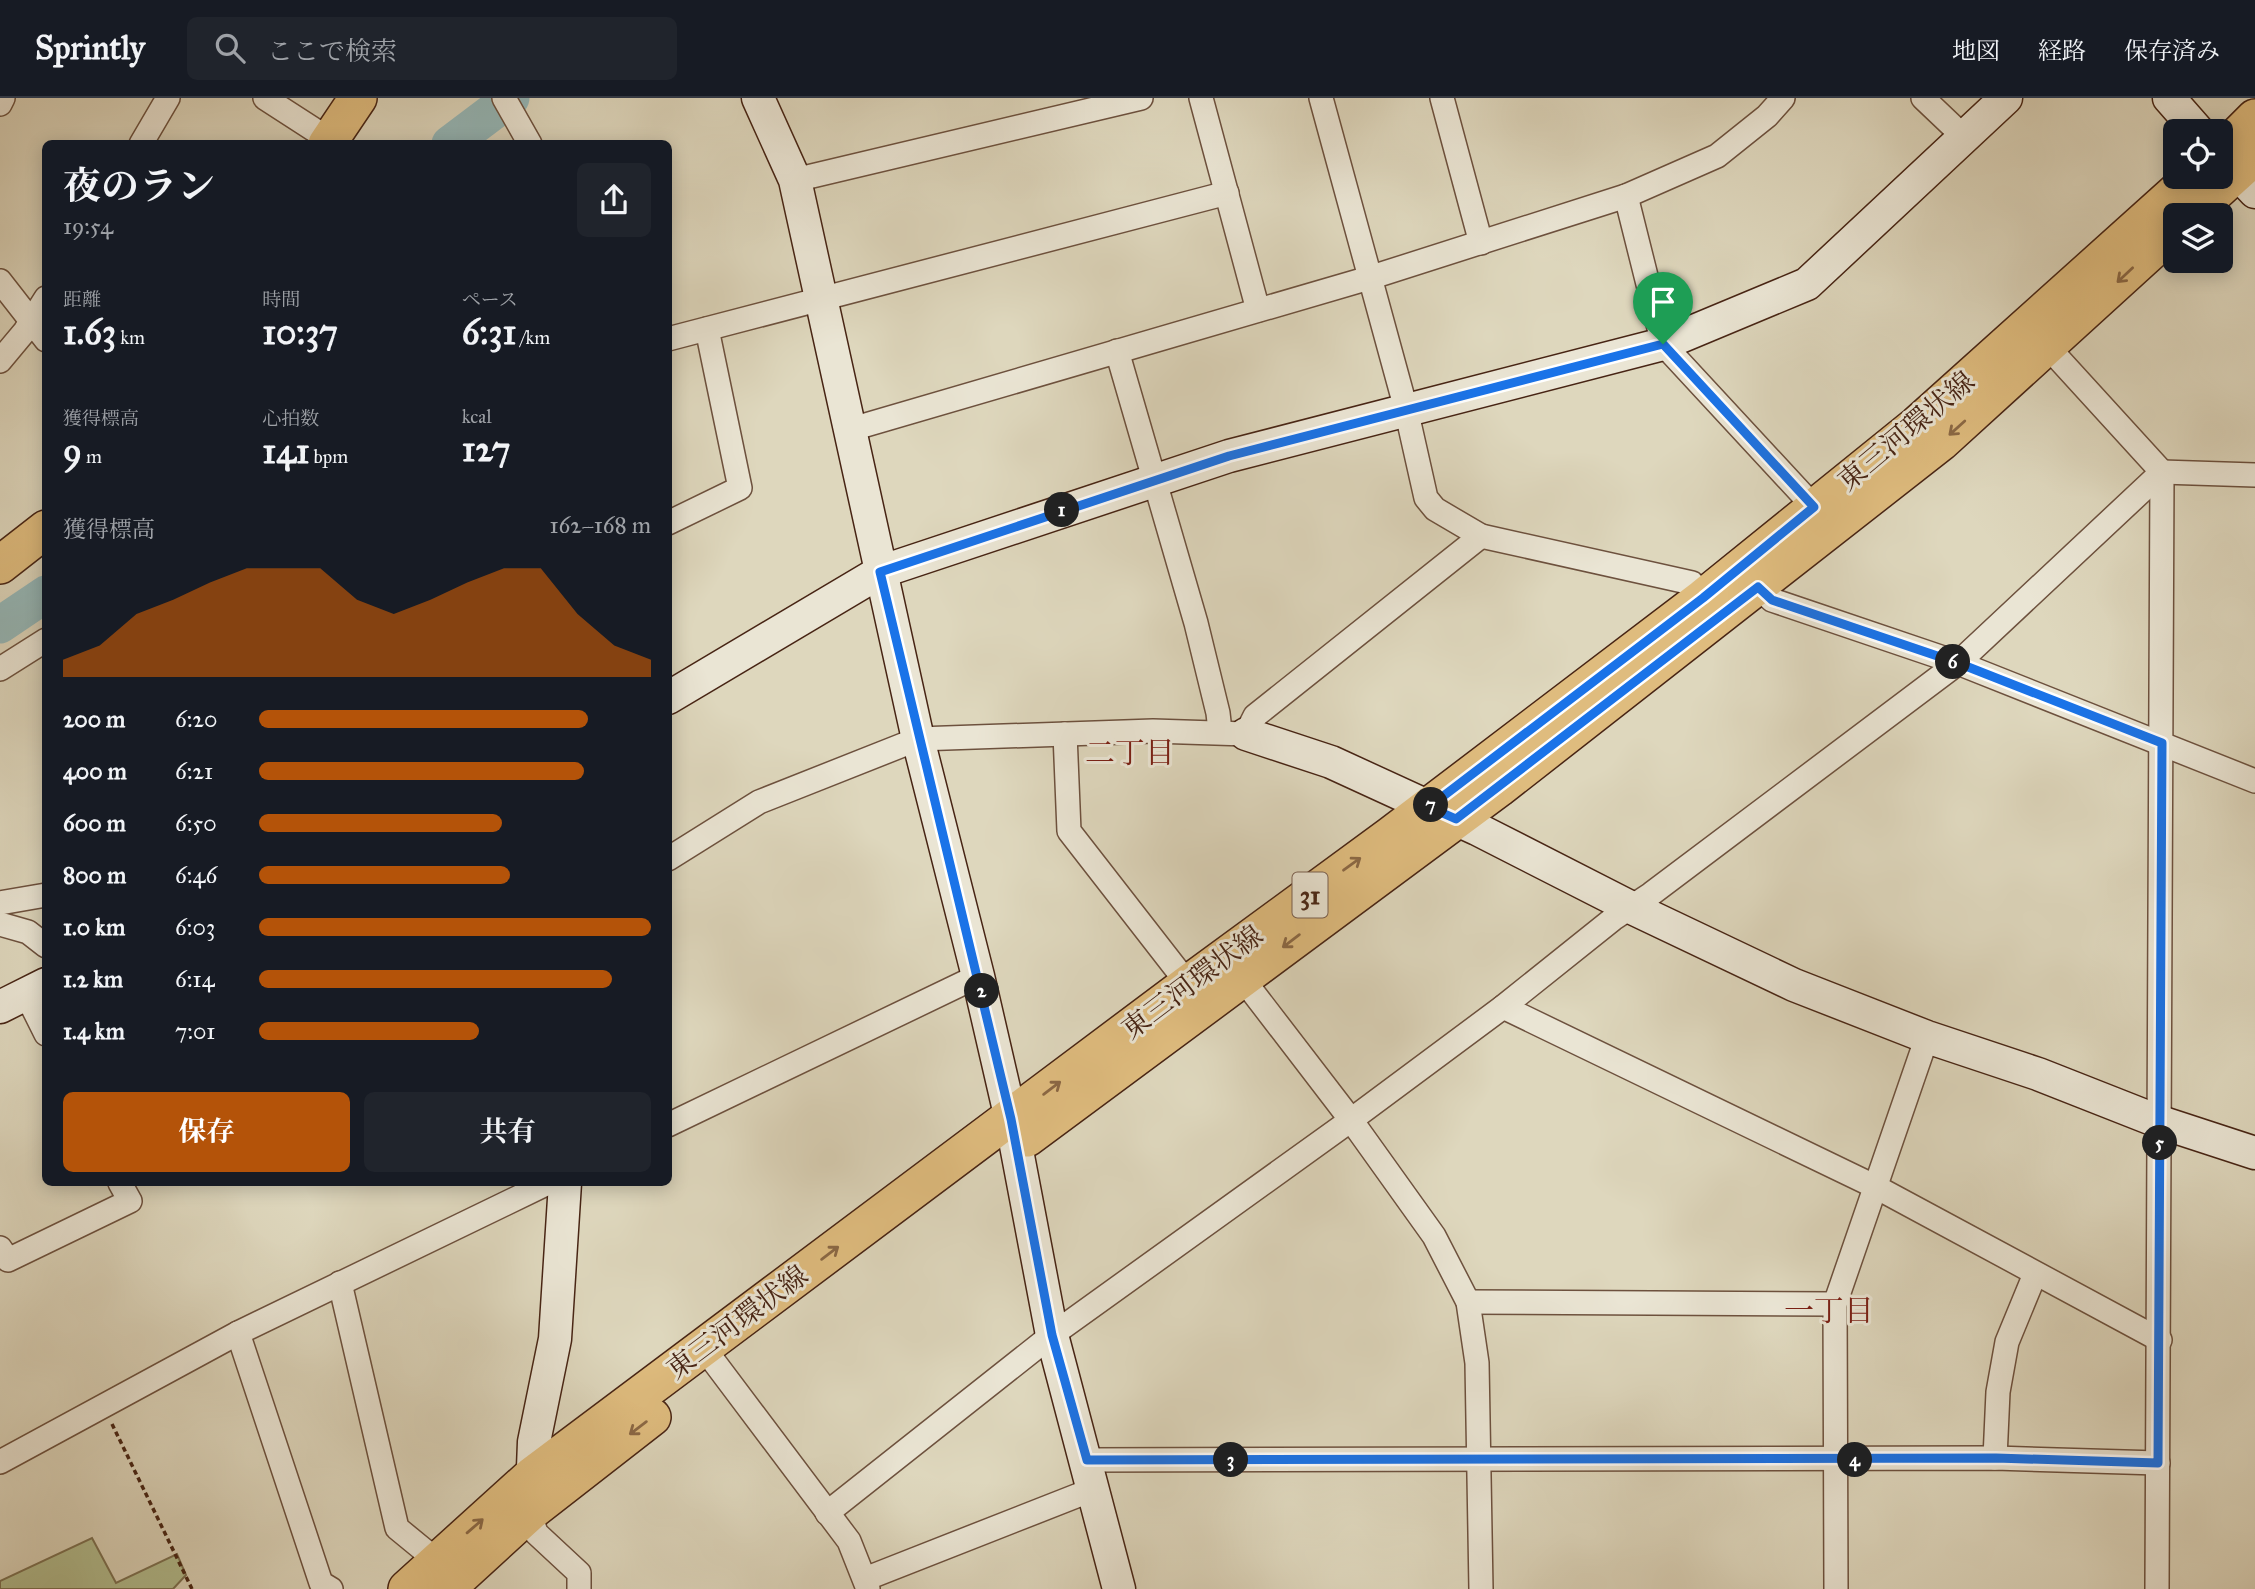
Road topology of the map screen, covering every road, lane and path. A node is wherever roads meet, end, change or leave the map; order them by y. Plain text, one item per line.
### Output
1 (3, 98) edge
2 (168, 98) edge
3 (265, 98) edge
4 (358, 98) edge
5 (758, 98) edge
6 (1141, 98) edge
7 (1201, 98) edge
8 (1321, 98) edge
9 (1442, 98) edge
10 (1783, 98) edge
11 (1923, 98) edge
12 (2006, 98) edge
13 (2169, 98) edge
14 (504, 99) edge
15 (0, 104) edge
16 (2255, 118) edge
17 (2187, 119) edge
18 (1964, 137) junction
19 (143, 140) edge
20 (325, 140) edge
21 (329, 140) edge
22 (528, 140) edge
23 (2238, 166) edge
24 (795, 180) junction
25 (2180, 189) edge
26 (1227, 193) junction
27 (1626, 196) junction
28 (2202, 203) edge
29 (2163, 240) edge
30 (1481, 243) junction
31 (1369, 278) junction
32 (0, 281) edge
33 (823, 299) junction
34 (42, 309) edge
35 (1258, 310) junction
36 (707, 329) junction
37 (34, 331) edge
38 (672, 338) edge
39 (1663, 344) junction
40 (2048, 346) junction
41 (1117, 351) junction
42 (3, 358) edge
43 (1406, 409) junction
44 (852, 429) junction
45 (2162, 472) junction
46 (2255, 475) edge
47 (1157, 478) junction
48 (1814, 507) junction
49 (672, 521) edge
50 (42, 532) edge
51 (1481, 536) junction
52 (0, 565) edge
53 (880, 572) junction
54 (1758, 587) junction
55 (1703, 598) junction
56 (42, 642) edge
57 (1958, 663) junction
58 (0, 669) edge
59 (672, 696) edge
60 (1233, 733) junction
61 (1065, 734) junction
62 (918, 738) junction
63 (2162, 743) junction
64 (2255, 781) edge
65 (1442, 813) junction
66 (672, 856) edge
67 (42, 896) edge
68 (0, 903) edge
69 (1630, 907) junction
70 (0, 923) edge
71 (42, 943) edge
72 (978, 976) junction
73 (1241, 978) junction
74 (1188, 984) junction
75 (24, 995) edge
76 (1503, 1007) junction
77 (42, 1027) edge
78 (1927, 1037) junction
79 (1351, 1120) junction
80 (2160, 1122) junction
81 (672, 1123) edge
82 (1014, 1132) junction
83 (2255, 1153) edge
84 (122, 1186) edge
85 (542, 1186) edge
86 (565, 1186) edge
87 (1876, 1187) junction
88 (0, 1248) edge
89 (2035, 1273) junction
90 (340, 1283) junction
91 (1468, 1302) junction
92 (1835, 1304) junction
93 (238, 1333) junction
94 (1052, 1335) junction
95 (2160, 1340) junction
96 (711, 1357) junction
97 (103, 1406) junction
98 (1996, 1458) junction
99 (1480, 1460) junction
100 (1837, 1460) junction
101 (0, 1462) edge
102 (2158, 1463) junction
103 (533, 1475) junction
104 (1091, 1475) junction
105 (530, 1512) junction
106 (827, 1513) junction
107 (441, 1575) edge
108 (867, 1584) edge
109 (192, 1589) edge
110 (331, 1589) edge
111 (407, 1589) edge
112 (579, 1589) edge
113 (1119, 1589) edge
114 (1482, 1589) edge
115 (1836, 1589) edge
116 (2157, 1589) edge

1 - 15 street
2 - 19 street
3 - 20 street
4 - 21 main road
5 - 24 street
6 - 24 street
7 - 26 street
8 - 31 street
9 - 30 street
10 - 27 street
11 - 18 street
12 - 18 street
13 - 17 street
14 - 22 street
16 - 23 main road
18 - 39 street
23 - 28 main road
24 - 33 street
25 - 48 main road, 東三河環状線 / 31
26 - 33 street
26 - 35 street
27 - 30 street
27 - 39 street
29 -> 40 main road, 東三河環状線 / 31
30 - 31 street
31 - 35 street
31 - 43 street
32 - 37 street
33 - 36 street
33 - 44 street
34 - 37 street
35 - 41 street
36 - 38 street
36 - 49 street
37 - 42 street
39 - 43 street
39 - 48 street
40 - 45 street
40 -> 54 main road, 東三河環状線 / 31
41 - 44 street
41 - 47 street
43 - 47 street
43 - 51 street
44 - 53 street
45 - 46 street
45 - 57 street
45 - 63 street
47 - 53 street
47 - 60 street
48 - 55 main road, 東三河環状線 / 31
50 - 52 main road
51 - 55 street
51 - 60 street
53 - 59 street
53 - 62 street
54 - 57 street
54 - 65 main road, 東三河環状線 / 31
55 - 65 main road, 東三河環状線 / 31
56 - 58 street
57 - 63 street
57 - 69 street
60 - 61 street
60 - 65 street
61 - 62 street
61 - 74 street
62 - 66 street
62 - 72 street
63 - 64 street
63 - 80 street
65 - 69 street
65 -> 73 main road, 東三河環状線 / 31
74 -> 65 main road, 東三河環状線 / 31
67 - 68 street
69 - 76 street
69 - 78 street
70 - 71 street
72 - 81 street
72 - 82 street
73 - 79 street
73 - 82 main road, 東三河環状線 / 31
82 -> 74 main road, 東三河環状線 / 31
75 - 77 street
76 - 79 street
76 - 87 street
78 - 80 street
78 - 87 street
79 - 91 street
79 - 94 street
80 - 83 street
80 - 95 street
82 - 94 street
82 - 96 main road, 東三河環状線 / 31
84 - 88 street
85 - 90 street
86 - 103 street
87 - 89 street
87 - 92 street
89 - 95 street
89 - 98 street
90 - 93 street
90 - 107 street
91 - 92 street
91 - 99 street
92 - 100 street
93 - 97 street
93 - 110 street
94 - 104 street
94 - 106 street
95 - 102 street
96 - 103 main road, 東三河環状線 / 31
96 -> 105 main road, 東三河環状線 / 31
96 - 106 street
97 - 101 street
97 - 109 path
98 - 100 street
98 - 102 street
99 - 100 street
99 - 104 street
99 - 114 street
100 - 115 street
102 - 116 street
103 - 105 street
107 -> 103 main road, 東三河環状線 / 31
104 - 108 street
104 - 113 street
105 - 107 main road, 東三河環状線 / 31
105 - 112 street
106 - 108 street
107 - 111 main road, 東三河環状線 / 31

